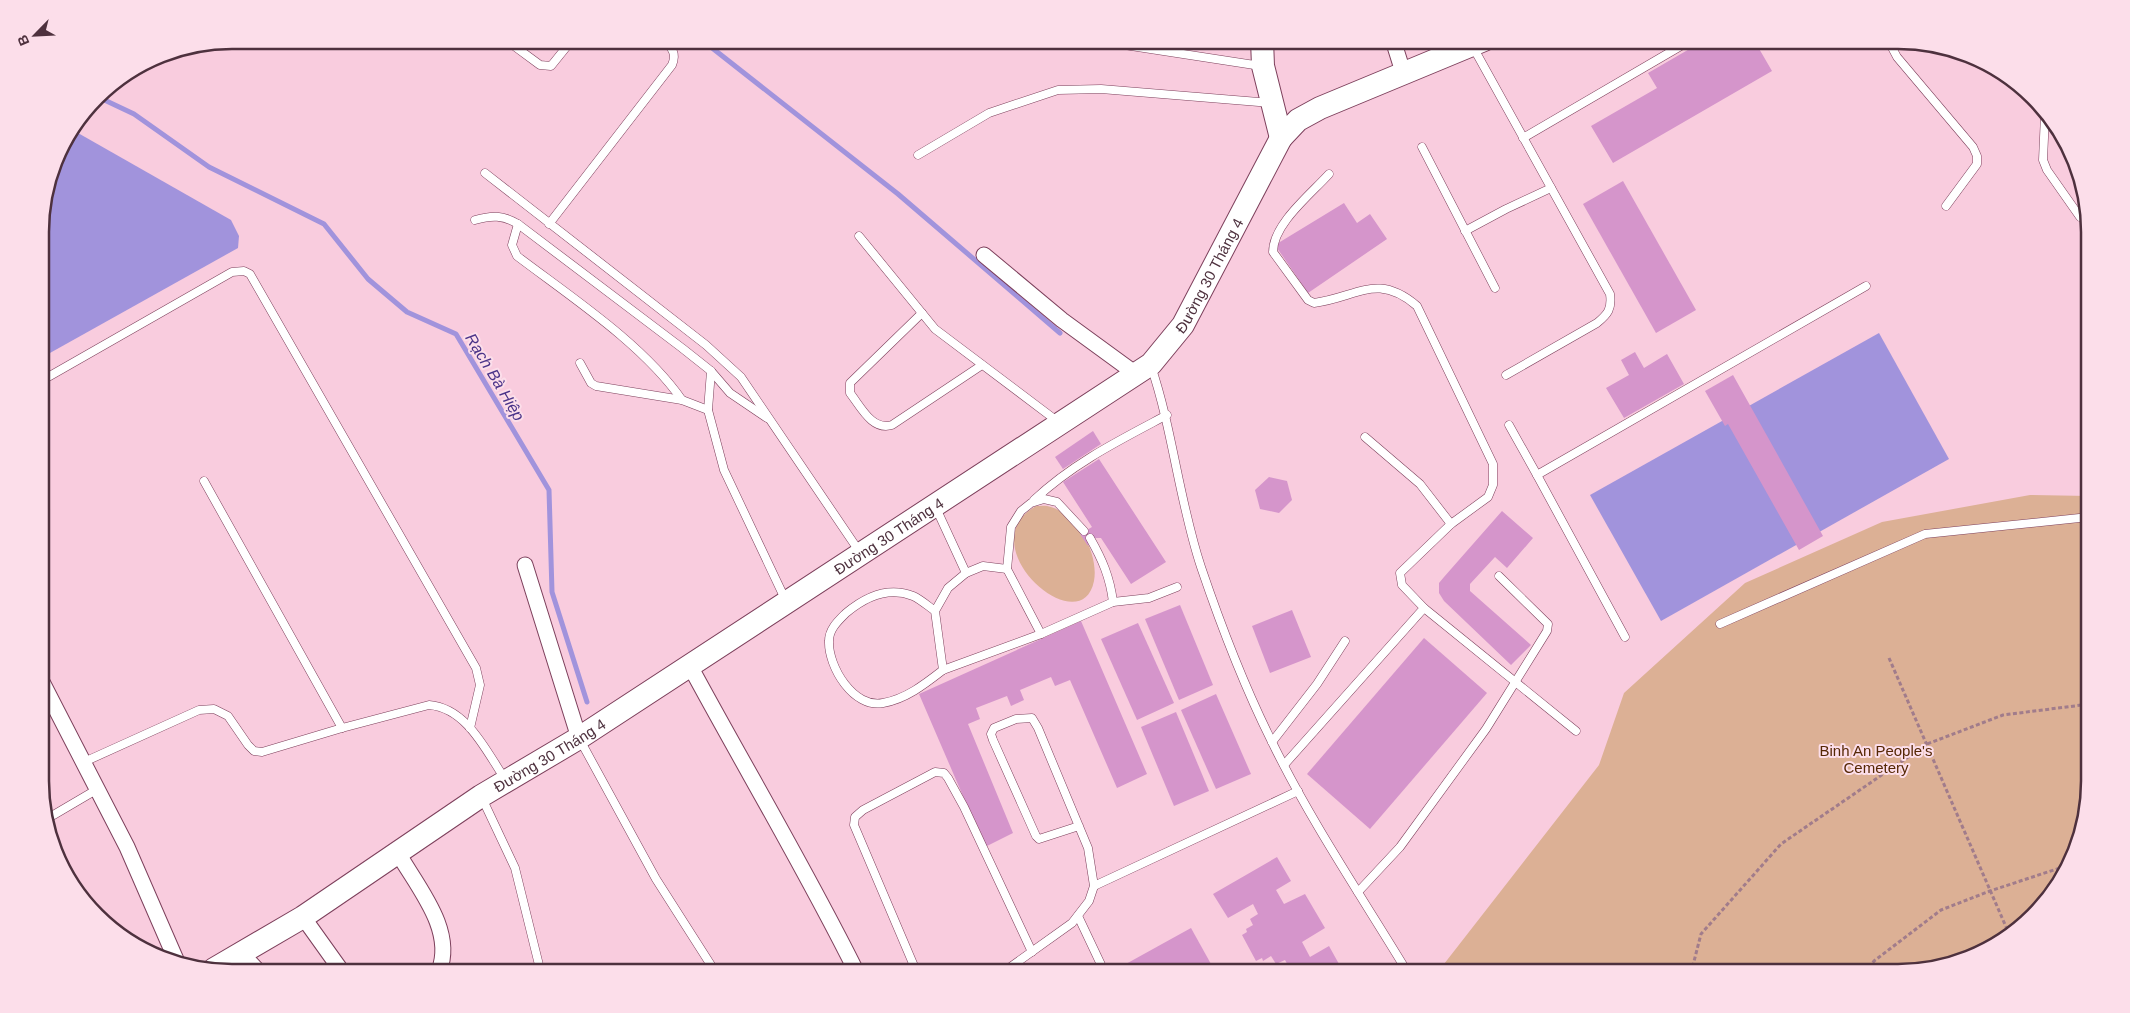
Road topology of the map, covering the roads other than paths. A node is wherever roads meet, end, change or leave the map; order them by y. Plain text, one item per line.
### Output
1 (518, 49) edge
2 (565, 49) edge
3 (673, 49) edge
4 (1151, 49) edge
5 (1262, 49) edge
6 (1396, 49) edge
7 (1462, 49) edge
8 (1481, 49) edge
9 (1676, 49) edge
10 (1893, 49) edge
11 (1263, 66) junction
12 (1403, 72) junction
13 (1273, 103) junction
14 (2045, 123) edge
15 (1281, 138) junction
16 (1523, 138) junction
17 (1422, 147) dead end
18 (918, 155) dead end
19 (485, 173) dead end
20 (1329, 174) dead end
21 (1551, 188) junction
22 (1946, 206) dead end
23 (2080, 217) dead end
24 (474, 220) dead end
25 (518, 224) junction
26 (549, 224) junction
27 (1465, 232) junction
28 (859, 236) dead end
29 (984, 255) dead end
30 (1866, 286) dead end
31 (1495, 288) dead end
32 (922, 313) junction
33 (580, 363) dead end
34 (982, 365) junction
35 (1143, 369) junction
36 (710, 371) junction
37 (1506, 375) dead end
38 (49, 376) edge
39 (682, 400) junction
40 (708, 410) junction
41 (1166, 415) junction
42 (770, 420) junction
43 (1061, 424) junction
44 (1509, 425) dead end
45 (1365, 437) dead end
46 (1537, 475) junction
47 (204, 481) dead end
48 (1031, 503) junction
49 (935, 507) junction
50 (2081, 518) edge
51 (1451, 524) junction
52 (860, 553) junction
53 (525, 566) dead end
54 (1007, 569) junction
55 (966, 573) junction
56 (1499, 576) dead end
57 (1177, 587) dead end
58 (786, 601) junction
59 (1113, 602) junction
60 (1424, 608) junction
61 (935, 611) junction
62 (1720, 624) dead end
63 (1041, 634) junction
64 (1625, 637) dead end
65 (1345, 641) dead end
66 (690, 666) junction
67 (943, 670) junction
68 (1514, 681) junction
69 (49, 695) edge
70 (342, 728) junction
71 (470, 728) junction
72 (1576, 731) dead end
73 (579, 738) junction
74 (1272, 742) junction
75 (84, 762) junction
76 (1284, 765) junction
77 (506, 781) junction
78 (96, 790) junction
79 (1298, 792) junction
80 (481, 796) junction
81 (52, 816) edge
82 (1079, 826) junction
83 (398, 853) junction
84 (1094, 886) junction
85 (1358, 892) junction
86 (1078, 916) junction
87 (303, 917) junction
88 (1032, 952) junction
89 (241, 953) junction
90 (174, 955) edge
91 (224, 964) edge
92 (251, 964) edge
93 (337, 964) edge
94 (442, 964) edge
95 (539, 964) edge
96 (710, 964) edge
97 (853, 964) edge
98 (913, 964) edge
99 (1015, 964) edge
100 (1102, 964) edge
101 (1402, 964) edge

1 - 2 lane
3 - 26 lane
4 - 11 lane
5 - 11 street
6 - 12 street
7 - 12 street, Đường 30 Tháng 4
8 - 16 lane
9 - 16 lane
10 - 22 lane
11 - 13 street
12 - 15 street, Đường 30 Tháng 4
13 - 15 street
13 - 18 lane
14 - 23 lane
15 - 35 street, Đường 30 Tháng 4
16 - 21 lane
17 - 27 lane
19 - 26 lane
20 - 51 lane
21 - 27 lane
21 - 37 lane
24 - 25 lane
25 - 36 lane
25 - 39 lane
26 - 42 lane
27 - 31 lane
28 - 32 lane
29 - 35 street
30 - 46 lane
32 - 34 lane
32 - 34 lane
33 - 39 lane
34 - 43 lane
35 - 41 lane
35 - 43 street, Đường 30 Tháng 4
36 - 40 lane
36 - 42 lane
38 - 71 lane
39 - 40 lane
40 - 58 lane
41 - 48 lane
41 - 74 lane
42 - 52 lane
43 - 49 street, Đường 30 Tháng 4
44 - 46 lane
45 - 51 lane
46 - 64 lane
47 - 70 lane
48 - 54 lane
48 - 59 lane
49 - 52 street, Đường 30 Tháng 4
49 - 55 lane
50 - 62 lane
51 - 60 lane
52 - 58 street, Đường 30 Tháng 4
53 - 73 street
54 - 55 lane
54 - 63 lane
55 - 61 lane
56 - 68 lane
57 - 59 lane
58 - 66 street, Đường 30 Tháng 4
59 - 63 lane
60 - 68 lane
60 - 76 lane
61 - 67 lane
61 - 67 lane
63 - 67 lane
65 - 74 lane
66 - 73 street, Đường 30 Tháng 4
66 - 97 street
68 - 72 lane
68 - 85 lane
69 - 75 street
70 - 71 lane
70 - 75 lane
71 - 77 lane
73 - 77 street, Đường 30 Tháng 4
73 - 96 lane
74 - 76 lane
75 - 78 street
76 - 79 lane
77 - 80 street, Đường 30 Tháng 4
78 - 81 lane
78 - 90 street
79 - 84 lane
79 - 85 lane
80 - 83 street, Đường 30 Tháng 4
80 - 95 lane
82 - 82 lane
82 - 84 lane
83 - 87 street, Đường 30 Tháng 4
83 - 94 street
84 - 86 lane
85 - 101 lane
86 - 88 lane
86 - 100 lane
87 - 89 street, Đường 30 Tháng 4
87 - 93 street
88 - 98 lane
88 - 99 lane
89 - 91 street, Đường 30 Tháng 4
89 - 92 street

